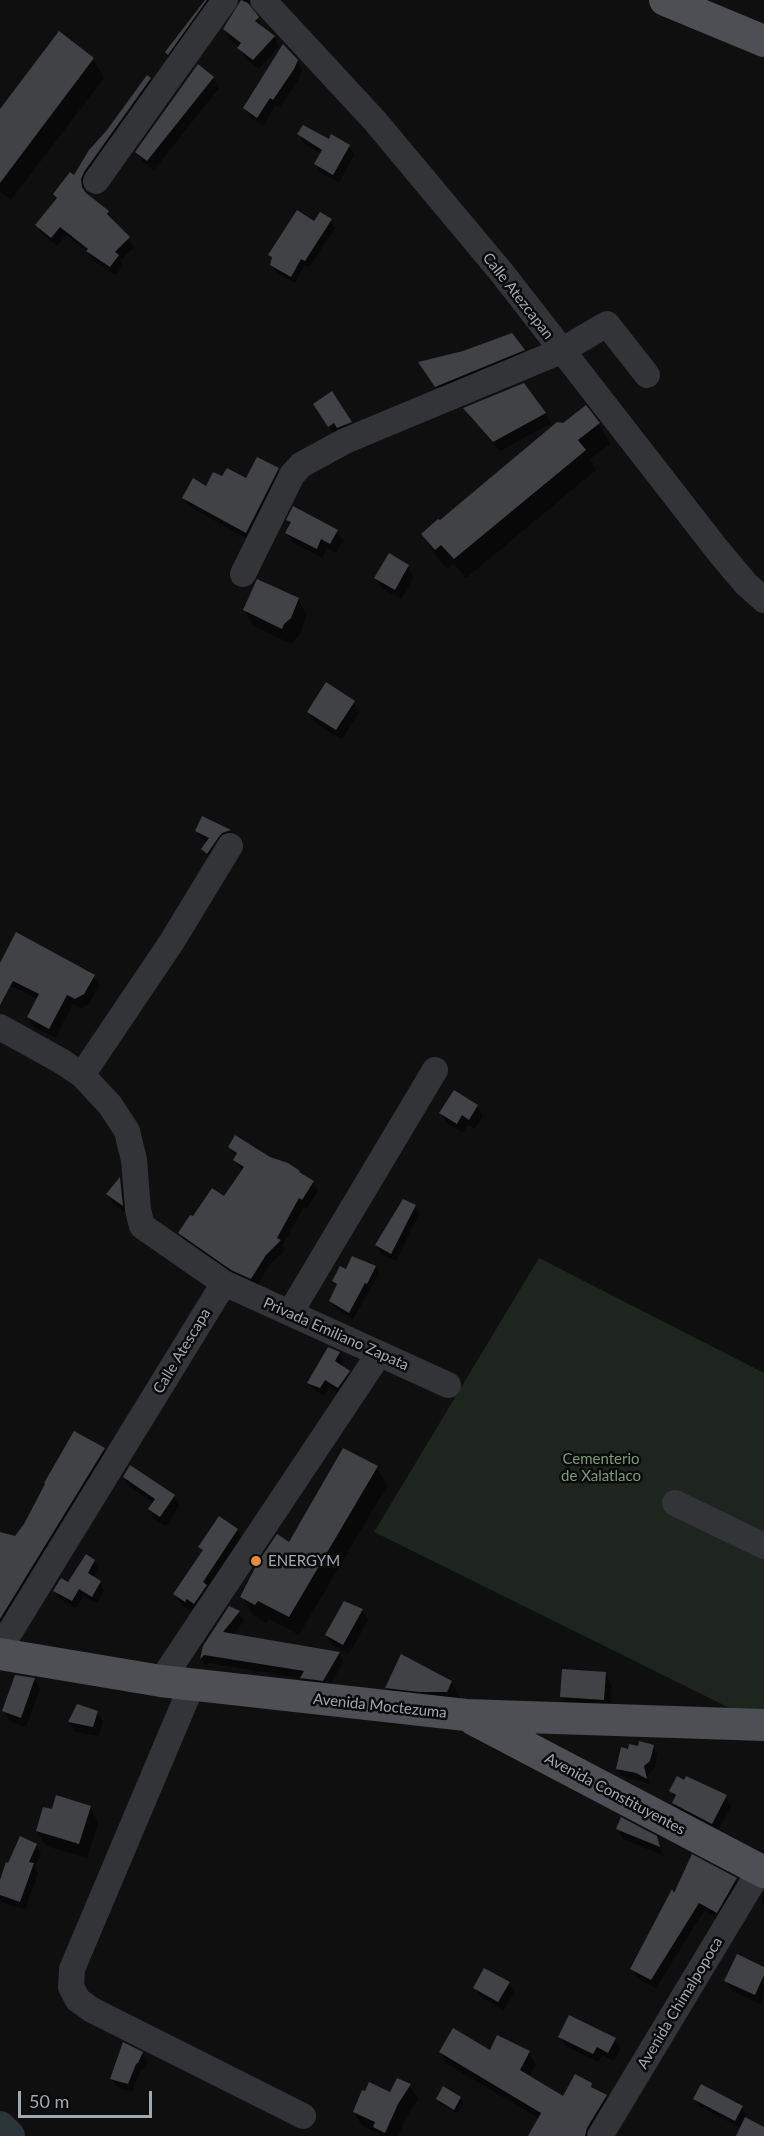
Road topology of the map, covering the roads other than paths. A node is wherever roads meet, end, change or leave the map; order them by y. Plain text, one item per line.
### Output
1 (225, 0) edge
2 (263, 0) edge
3 (665, 0) edge
4 (764, 41) edge
5 (96, 181) dead end
6 (561, 351) junction
7 (647, 375) dead end
8 (243, 574) dead end
9 (764, 600) edge
10 (230, 846) dead end
11 (0, 1027) edge
12 (435, 1070) dead end
13 (82, 1075) junction
14 (224, 1283) junction
15 (290, 1313) junction
16 (379, 1354) junction
17 (448, 1385) dead end
18 (675, 1503) dead end
19 (764, 1546) edge
20 (0, 1648) edge
21 (0, 1654) edge
22 (161, 1681) junction
23 (192, 1685) junction
24 (466, 1716) junction
25 (764, 1725) edge
26 (762, 1871) edge
27 (303, 2116) dead end
28 (608, 2134) edge

1 - 5 street
2 - 6 street, Calle Atezcapan
3 - 4 main road
6 - 7 street
6 - 8 street
6 - 9 street, Calle Atezcapan
10 - 13 street
11 - 13 street
12 - 15 street
13 - 14 street
14 - 15 street, Privada Emiliano Zapata
14 - 20 street, Calle Atescapa
15 - 16 street, Privada Emiliano Zapata
16 - 17 street, Privada Emiliano Zapata
16 - 22 street
18 - 19 street
21 - 22 main road, Avenida Moctezuma
22 - 23 main road, Avenida Moctezuma
23 - 24 main road, Avenida Moctezuma
23 - 27 street
24 - 25 main road, Avenida Moctezuma
24 - 26 main road, Avenida Constituyentes
26 - 28 street, Avenida Chimalpopoca

